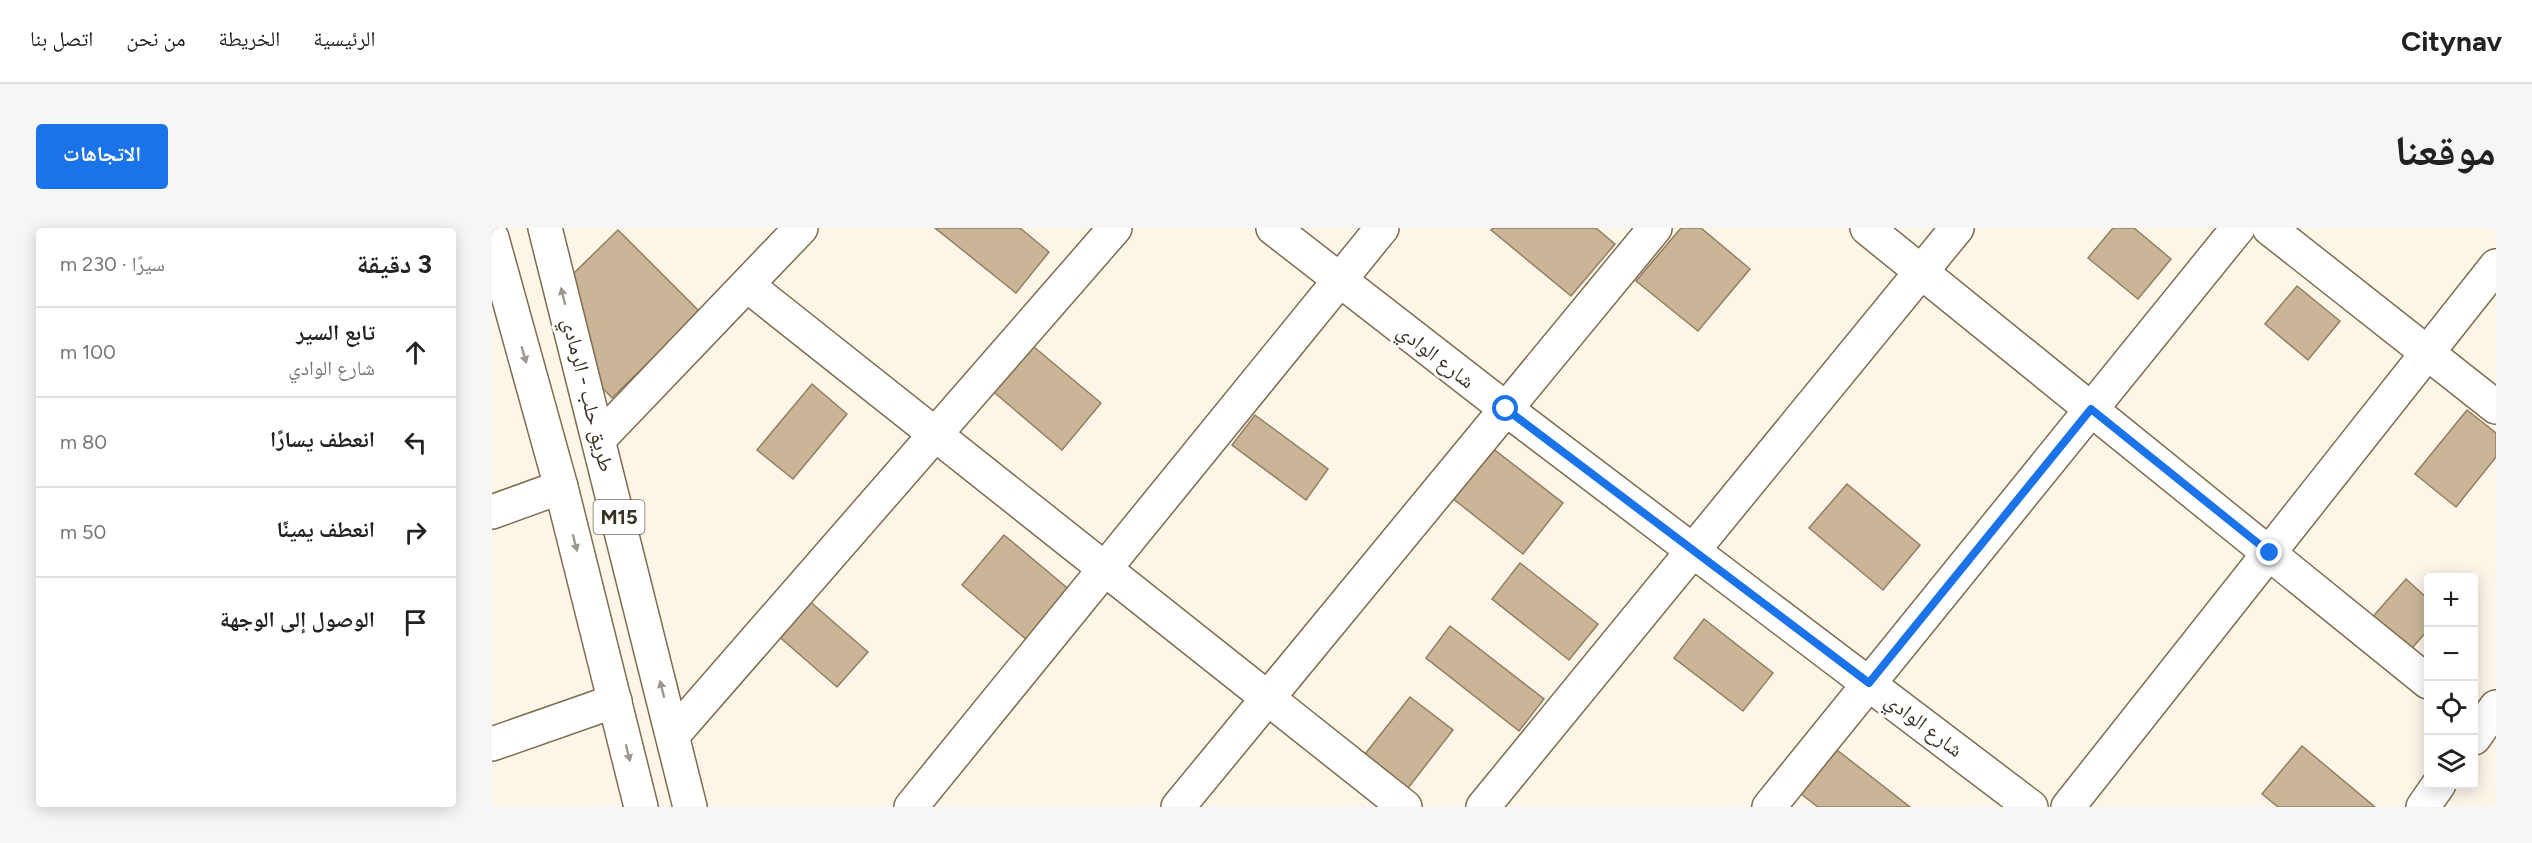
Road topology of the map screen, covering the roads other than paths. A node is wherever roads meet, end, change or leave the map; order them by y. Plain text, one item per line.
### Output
1 (545, 228) edge
2 (801, 228) edge
3 (1115, 228) edge
4 (1273, 228) edge
5 (1383, 228) edge
6 (1655, 228) edge
7 (1868, 228) edge
8 (1957, 228) edge
9 (2238, 228) edge
10 (2269, 228) edge
11 (494, 254) edge
12 (2496, 266) edge
13 (1921, 272) junction
14 (1339, 281) junction
15 (747, 285) junction
16 (2428, 353) junction
17 (2496, 407) edge
18 (1506, 409) junction
19 (2091, 409) junction
20 (935, 435) junction
21 (599, 439) junction
22 (561, 488) junction
23 (492, 512) edge
24 (1693, 551) junction
25 (2270, 553) junction
26 (1105, 569) junction
27 (2427, 681) edge
28 (1869, 683) junction
29 (1267, 698) junction
30 (615, 701) junction
31 (674, 735) junction
32 (492, 744) edge
33 (2436, 789) edge
34 (641, 807) edge
35 (690, 807) edge
36 (911, 807) edge
37 (1178, 807) edge
38 (1405, 807) edge
39 (1483, 807) edge
40 (1769, 807) edge
41 (2031, 807) edge
42 (2068, 807) edge
43 (2423, 807) edge

21 -> 1 main road, طريق حلب - الرمادي / M15
2 - 15 main road
3 - 20 main road
4 - 14 main road, شارع الوادي
5 - 14 main road
6 - 18 main road
7 - 13 main road
8 - 13 main road
9 - 19 main road
10 - 16 main road
11 -> 22 main road, M15
12 - 16 main road
13 - 19 main road
13 - 24 main road
14 - 18 main road, شارع الوادي
14 - 26 main road
15 - 20 main road
15 - 21 main road
16 - 17 main road
16 - 25 main road
18 - 24 main road, شارع الوادي
18 - 29 main road
19 - 25 main road
19 - 28 main road
20 - 26 main road
20 - 31 main road
31 -> 21 main road, طريق حلب - الرمادي / M15
22 - 23 main road
22 -> 30 main road, M15
24 - 28 main road, شارع الوادي
24 - 39 main road
25 - 27 main road
25 - 42 main road
26 - 29 main road
26 - 36 main road
28 - 40 main road
28 - 41 main road, شارع الوادي
29 - 37 main road
29 - 38 main road
30 - 32 main road
30 -> 34 main road, M15
31 - 35 main road, طريق حلب - الرمادي / M15
33 - 43 main road

